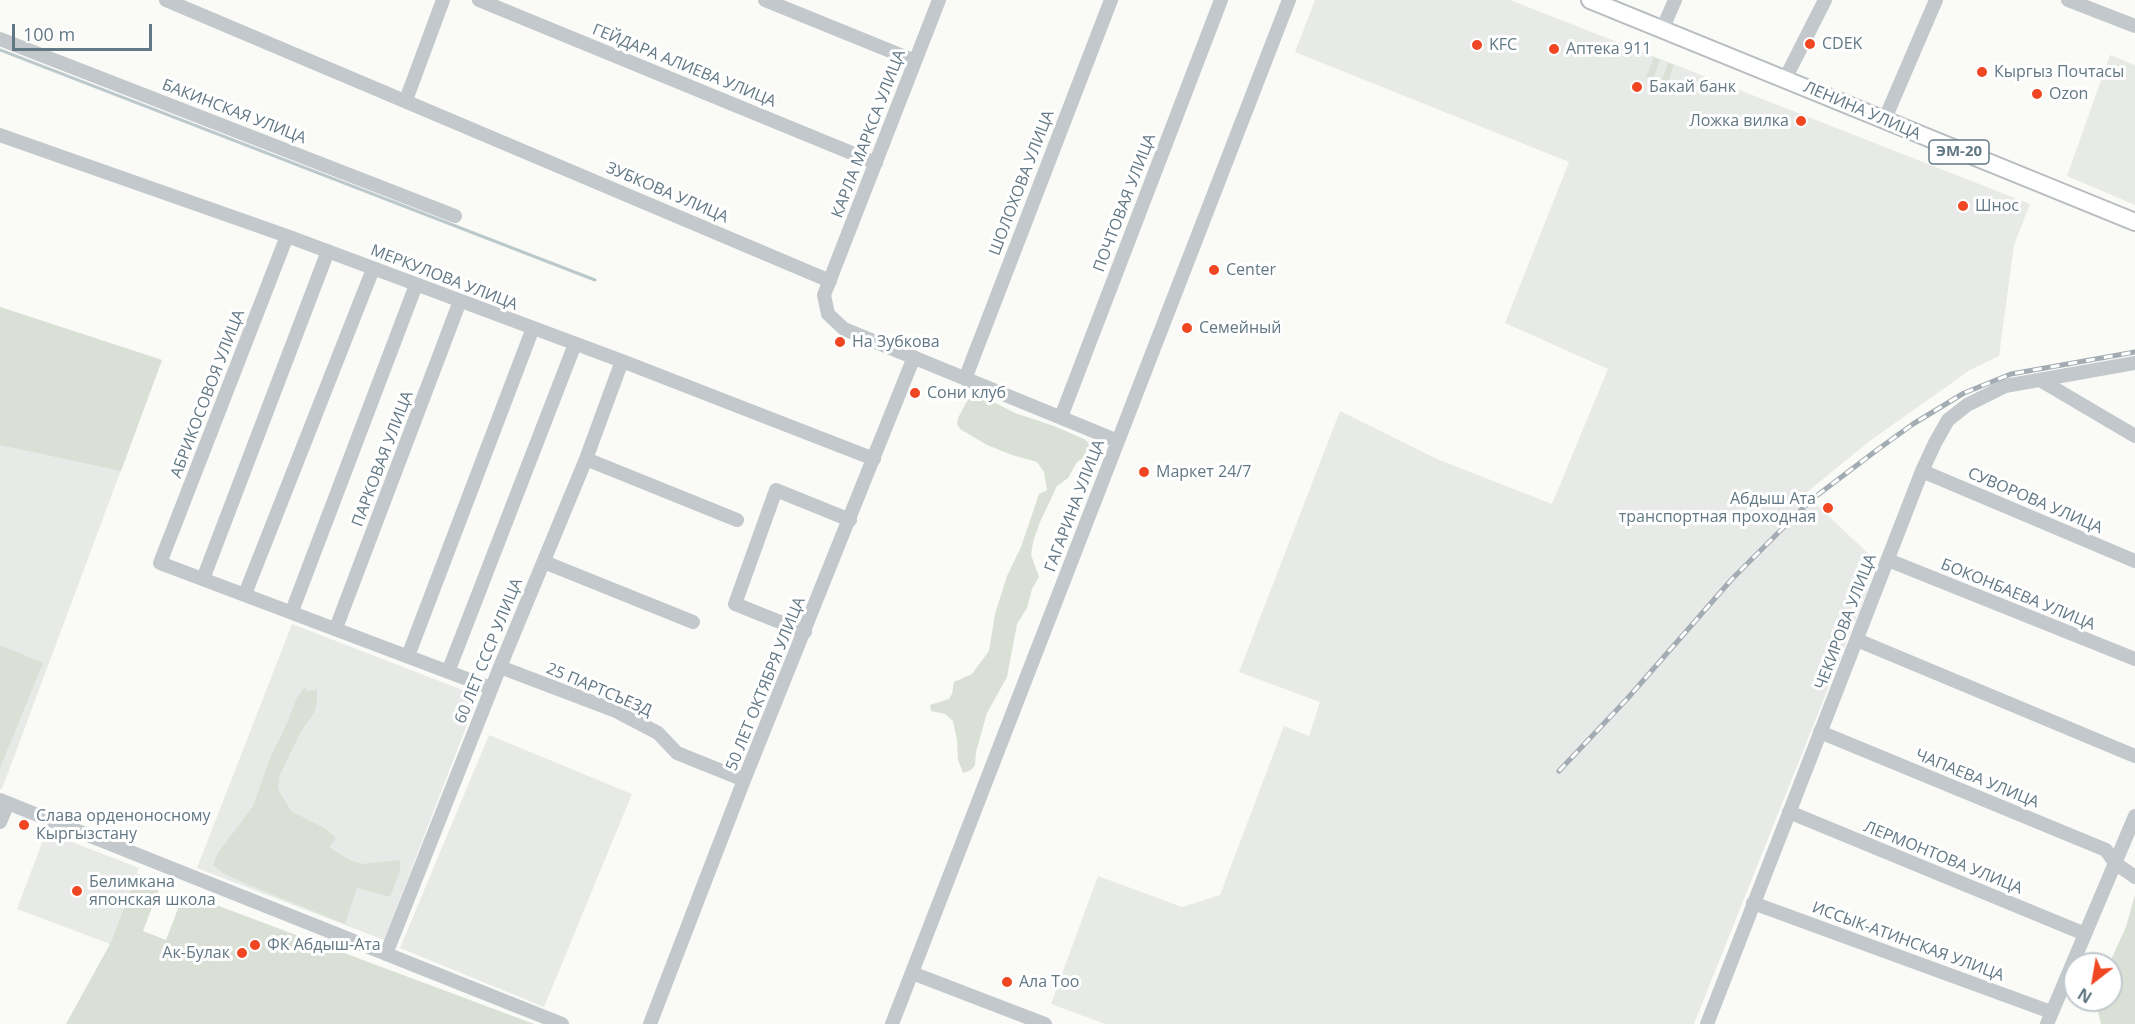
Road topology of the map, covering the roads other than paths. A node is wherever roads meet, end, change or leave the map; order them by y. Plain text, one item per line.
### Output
1 (166, 0) edge
2 (443, 0) edge
3 (479, 0) edge
4 (765, 0) edge
5 (939, 0) edge
6 (1110, 0) edge
7 (1221, 0) edge
8 (1590, 0) edge
9 (1675, 0) edge
10 (1825, 0) edge
11 (1936, 0) edge
12 (2068, 0) edge
13 (1286, 1) edge
14 (2135, 27) edge
15 (1662, 30) junction
16 (0, 39) edge
17 (915, 61) junction
18 (1785, 79) junction
19 (406, 100) junction
20 (1884, 121) junction
21 (0, 135) edge
22 (876, 163) junction
23 (455, 216) dead end
24 (2135, 222) edge
25 (287, 236) junction
26 (328, 252) junction
27 (373, 268) junction
28 (830, 281) junction
29 (416, 285) junction
30 (460, 301) junction
31 (532, 328) junction
32 (575, 344) junction
33 (914, 357) junction
34 (622, 361) junction
35 (2134, 364) edge
36 (965, 378) junction
37 (2040, 380) junction
38 (1061, 417) junction
39 (2135, 436) edge
40 (1118, 441) junction
41 (586, 459) junction
42 (874, 459) junction
43 (1922, 471) junction
44 (737, 520) dead end
45 (850, 520) junction
46 (1888, 561) junction
47 (2135, 561) edge
48 (544, 562) junction
49 (203, 579) junction
50 (245, 594) junction
51 (292, 611) junction
52 (693, 622) dead end
53 (336, 628) junction
54 (805, 632) junction
55 (1857, 640) junction
56 (408, 656) junction
57 (2135, 660) edge
58 (500, 667) junction
59 (448, 672) junction
60 (491, 688) junction
61 (1820, 732) junction
62 (2135, 756) edge
63 (744, 780) junction
64 (4, 801) edge
65 (1789, 812) junction
66 (2135, 816) edge
67 (0, 822) edge
68 (2115, 863) junction
69 (2135, 877) edge
70 (1753, 903) junction
71 (2085, 934) junction
72 (386, 954) junction
73 (912, 973) junction
74 (2049, 1018) edge
75 (562, 1024) edge
76 (650, 1024) edge
77 (892, 1024) edge
78 (1045, 1024) edge
79 (1707, 1024) edge

1 - 19 street, ЗУБКОВА УЛИЦА
2 - 19 street
3 - 22 street, ГЕЙДАРА АЛИЕВА УЛИЦА
4 - 17 street
5 - 17 street, КАРЛА МАРКСА УЛИЦА
6 - 36 street, ШОЛОХОВА УЛИЦА
7 - 38 street, ПОЧТОВАЯ УЛИЦА
8 - 15 main road, ЛЕНИНА УЛИЦА / ЭМ-20
9 - 15 street
10 - 18 street
11 - 20 street
12 - 14 street
13 - 40 street, ГАГАРИНА УЛИЦА
15 - 18 main road, ЛЕНИНА УЛИЦА / ЭМ-20
16 - 23 street, БАКИНСКАЯ УЛИЦА
17 - 22 street, КАРЛА МАРКСА УЛИЦА
18 - 20 main road, ЛЕНИНА УЛИЦА / ЭМ-20
19 - 28 street, ЗУБКОВА УЛИЦА
20 - 24 main road, ЛЕНИНА УЛИЦА / ЭМ-20
21 - 25 street, МЕРКУЛОВА УЛИЦА
22 - 28 street, КАРЛА МАРКСА УЛИЦА
25 - 26 street, МЕРКУЛОВА УЛИЦА
25 - 49 street, АБРИКОСОВОЯ УЛИЦА
26 - 27 street, МЕРКУЛОВА УЛИЦА
26 - 49 street
27 - 29 street, МЕРКУЛОВА УЛИЦА
27 - 50 street
28 - 33 street
29 - 30 street, МЕРКУЛОВА УЛИЦА
29 - 51 street
30 - 31 street, МЕРКУЛОВА УЛИЦА
30 - 53 street, ПАРКОВАЯ УЛИЦА
31 - 32 street, МЕРКУЛОВА УЛИЦА
31 - 56 street
32 - 34 street, МЕРКУЛОВА УЛИЦА
32 - 59 street
33 - 36 street
33 - 42 street, 50 ЛЕТ ОКТЯБРЯ УЛИЦА
34 - 41 street, 60 ЛЕТ СССР УЛИЦА
34 - 42 street, МЕРКУЛОВА УЛИЦА
35 - 37 street, ЧЕКИРОВА УЛИЦА
36 - 38 street
37 - 39 street
37 - 43 street, ЧЕКИРОВА УЛИЦА
38 - 40 street
40 - 73 street, ГАГАРИНА УЛИЦА
41 - 44 street
41 - 48 street, 60 ЛЕТ СССР УЛИЦА
42 - 45 street, 50 ЛЕТ ОКТЯБРЯ УЛИЦА
43 - 46 street, ЧЕКИРОВА УЛИЦА
43 - 47 street, СУВОРОВА УЛИЦА
45 - 54 street, 50 ЛЕТ ОКТЯБРЯ УЛИЦА
45 - 54 street
46 - 55 street, ЧЕКИРОВА УЛИЦА
46 - 57 street, БОКОНБАЕВА УЛИЦА
48 - 52 street
48 - 58 street, 60 ЛЕТ СССР УЛИЦА
49 - 50 street
50 - 51 street
51 - 53 street
53 - 56 street
54 - 63 street, 50 ЛЕТ ОКТЯБРЯ УЛИЦА
55 - 61 street, ЧЕКИРОВА УЛИЦА
55 - 62 street
56 - 59 street
58 - 60 street, 60 ЛЕТ СССР УЛИЦА
58 - 63 street, 25 ПАРТСЪЕЗД
59 - 60 street
60 - 72 street, 60 ЛЕТ СССР УЛИЦА
61 - 65 street, ЧЕКИРОВА УЛИЦА
61 - 68 street, ЧАПАЕВА УЛИЦА
63 - 76 street, 50 ЛЕТ ОКТЯБРЯ УЛИЦА
64 - 67 street
64 - 72 street
65 - 70 street, ЧЕКИРОВА УЛИЦА
65 - 71 street, ЛЕРМОНТОВА УЛИЦА
66 - 68 street
68 - 69 street, ЧАПАЕВА УЛИЦА
68 - 71 street
70 - 74 street, ИССЫК-АТИНСКАЯ УЛИЦА
70 - 79 street, ЧЕКИРОВА УЛИЦА
71 - 74 street
72 - 75 street
73 - 77 street, ГАГАРИНА УЛИЦА
73 - 78 street

